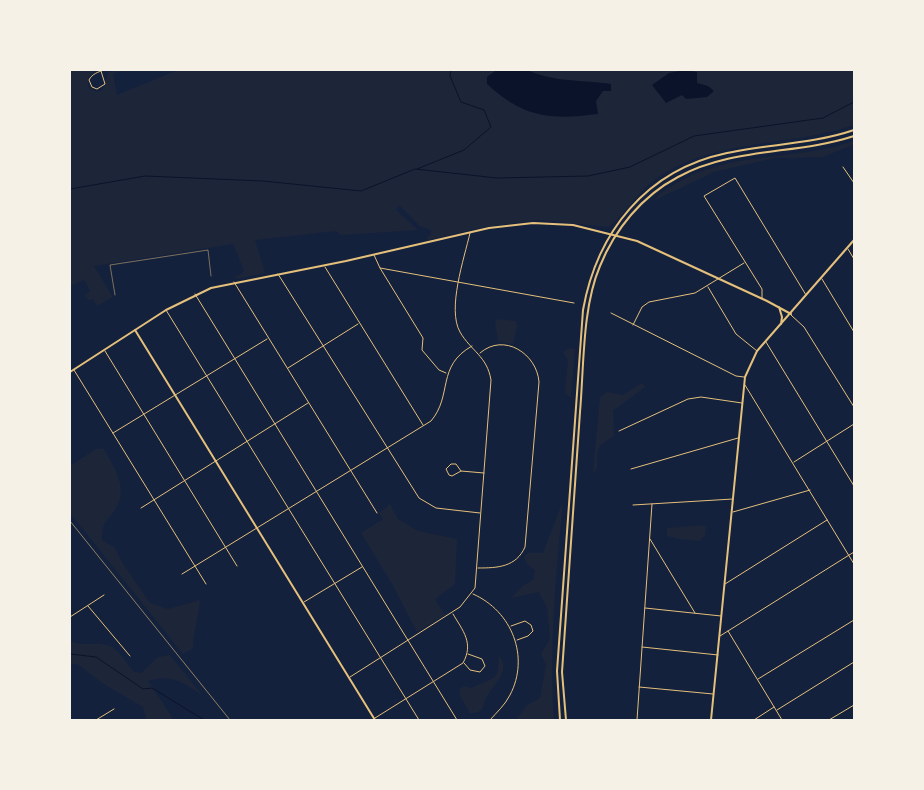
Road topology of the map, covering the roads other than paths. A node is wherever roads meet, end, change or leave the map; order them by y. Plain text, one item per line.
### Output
1 (104, 70) edge
2 (101, 71) edge
3 (854, 130) edge
4 (854, 136) edge
5 (843, 167) dead end
6 (854, 183) edge
7 (470, 233) junction
8 (610, 233) junction
9 (616, 234) junction
10 (854, 240) edge
11 (847, 248) junction
12 (374, 254) junction
13 (854, 259) edge
14 (746, 262) junction
15 (324, 265) junction
16 (380, 268) junction
17 (278, 274) junction
18 (210, 276) dead end
19 (719, 278) junction
20 (821, 278) junction
21 (234, 282) junction
22 (459, 282) junction
23 (707, 286) junction
24 (195, 294) junction
25 (115, 295) dead end
26 (806, 295) junction
27 (762, 299) junction
28 (574, 303) dead end
29 (779, 308) junction
30 (166, 310) junction
31 (610, 313) dead end
32 (790, 314) junction
33 (360, 324) junction
34 (633, 325) junction
35 (781, 325) junction
36 (135, 330) junction
37 (854, 332) edge
38 (268, 338) junction
39 (766, 341) junction
40 (472, 346) junction
41 (324, 347) junction
42 (104, 350) junction
43 (757, 351) junction
44 (480, 353) junction
45 (234, 359) junction
46 (287, 369) junction
47 (74, 370) junction
48 (70, 372) edge
49 (446, 374) junction
50 (206, 376) junction
51 (745, 377) junction
52 (744, 384) junction
53 (175, 395) junction
54 (308, 403) junction
55 (743, 403) junction
56 (854, 407) edge
57 (144, 414) junction
58 (854, 424) edge
59 (275, 425) junction
60 (423, 426) junction
61 (619, 431) dead end
62 (112, 433) junction
63 (740, 438) junction
64 (828, 441) junction
65 (247, 442) junction
66 (388, 448) junction
67 (216, 462) junction
68 (794, 462) junction
69 (631, 469) dead end
70 (350, 471) junction
71 (461, 471) junction
72 (484, 473) junction
73 (184, 481) junction
74 (854, 486) edge
75 (810, 490) junction
76 (316, 492) junction
77 (733, 499) junction
78 (154, 500) junction
79 (652, 504) junction
80 (634, 505) dead end
81 (141, 508) dead end
82 (288, 509) junction
83 (733, 512) junction
84 (481, 513) junction
85 (377, 514) dead end
86 (828, 520) junction
87 (257, 528) junction
88 (650, 540) junction
89 (226, 548) junction
90 (854, 552) edge
91 (849, 555) junction
92 (854, 564) edge
93 (195, 566) junction
94 (237, 566) dead end
95 (362, 567) junction
96 (478, 568) junction
97 (182, 574) dead end
98 (206, 584) dead end
99 (335, 584) junction
100 (725, 584) junction
101 (473, 594) junction
102 (104, 595) dead end
103 (303, 603) junction
104 (88, 606) junction
105 (644, 608) junction
106 (452, 613) junction
107 (695, 613) junction
108 (722, 616) junction
109 (70, 617) edge
110 (854, 620) edge
111 (510, 627) junction
112 (728, 631) junction
113 (720, 637) junction
114 (408, 640) junction
115 (516, 640) junction
116 (641, 647) junction
117 (468, 654) junction
118 (130, 656) dead end
119 (718, 656) junction
120 (380, 658) junction
121 (854, 662) edge
122 (463, 663) junction
123 (349, 678) junction
124 (758, 680) junction
125 (434, 681) junction
126 (639, 687) junction
127 (714, 694) junction
128 (406, 698) junction
129 (854, 705) edge
130 (774, 707) junction
131 (114, 709) dead end
132 (776, 710) junction
133 (375, 719) edge
134 (96, 720) edge
135 (419, 720) edge
136 (457, 720) edge
137 (490, 720) edge
138 (560, 720) edge
139 (566, 720) edge
140 (636, 720) edge
141 (712, 720) edge
142 (754, 720) edge
143 (782, 720) edge
144 (829, 720) edge

1 - 2 street
2 - 2 street
3 - 8 main road
4 - 9 main road
5 - 6 street
7 - 8 main road
7 - 12 main road
7 - 22 street
8 - 9 main road
8 - 138 main road
9 - 19 main road
9 - 139 main road
10 - 11 main road
11 - 13 street
11 - 20 main road
12 - 15 main road
12 - 16 street
14 - 19 street
14 - 26 street
14 - 27 street
15 - 17 main road
15 - 33 street
16 - 22 street
16 - 49 street
17 - 21 main road
17 - 41 street
18 - 25 lane
19 - 23 street
19 - 27 main road
20 - 26 main road
20 - 37 street
21 - 24 main road
21 - 38 street
22 - 28 street
22 - 40 street
23 - 34 street
23 - 43 street
24 - 30 main road
24 - 45 street
26 - 32 main road
27 - 29 main road
29 - 32 main road
29 - 35 main road
30 - 36 main road
30 - 50 street
31 - 34 street
32 - 35 main road
32 - 56 street
33 - 41 street
33 - 60 street
34 - 51 street
35 - 39 main road
36 - 42 main road
36 - 53 main road
38 - 45 street
38 - 46 street
39 - 43 main road
39 - 64 street
40 - 44 street
40 - 49 street
41 - 46 street
41 - 66 street
42 - 47 main road
42 - 57 street
43 - 51 main road
44 - 72 street
44 - 96 street
45 - 50 street
45 - 59 street
46 - 54 street
47 - 48 main road
47 - 62 street
49 - 60 street
50 - 53 street
50 - 65 street
51 - 52 main road
52 - 55 main road
52 - 68 street
53 - 57 street
53 - 67 main road
54 - 59 street
54 - 70 street
55 - 61 street
55 - 63 main road
57 - 62 street
57 - 73 street
58 - 64 street
59 - 65 street
59 - 76 street
60 - 66 street
62 - 78 street
63 - 69 street
63 - 77 main road
64 - 68 street
64 - 74 street
65 - 67 street
65 - 82 street
66 - 70 street
66 - 84 street
67 - 73 street
67 - 87 main road
68 - 75 street
70 - 76 street
70 - 85 street
71 - 71 street
71 - 72 street
72 - 84 street
73 - 78 street
73 - 89 street
75 - 83 street
75 - 86 street
76 - 82 street
76 - 95 street
77 - 79 street
77 - 83 main road
78 - 81 street
78 - 93 street
79 - 80 street
79 - 88 street
82 - 87 street
82 - 99 street
83 - 100 main road
84 - 96 street
86 - 91 street
86 - 100 street
87 - 89 street
87 - 103 main road
88 - 105 street
88 - 107 street
89 - 93 street
89 - 94 street
90 - 91 street
91 - 92 street
91 - 112 street
93 - 97 street
93 - 98 street
95 - 99 street
95 - 114 street
96 - 101 street
99 - 103 street
99 - 120 street
100 - 108 main road
101 - 106 street
101 - 111 street
102 - 104 street
103 - 123 main road
104 - 109 street
104 - 118 street
105 - 107 street
105 - 116 street
106 - 114 street
106 - 117 street
107 - 108 street
108 - 113 main road
110 - 124 street
111 - 115 street
111 - 115 street
112 - 113 street
112 - 124 street
113 - 119 main road
114 - 120 street
114 - 125 street
115 - 137 street
116 - 119 street
116 - 126 street
117 - 122 street
117 - 122 street
119 - 127 main road
120 - 123 street
120 - 128 street
121 - 132 street
122 - 125 street
123 - 133 main road
124 - 130 street
125 - 128 street
125 - 136 street
126 - 127 street
126 - 140 street
127 - 141 main road
128 - 133 street
128 - 135 street
129 - 144 street
130 - 132 street
130 - 142 street
131 - 134 street
132 - 143 street

